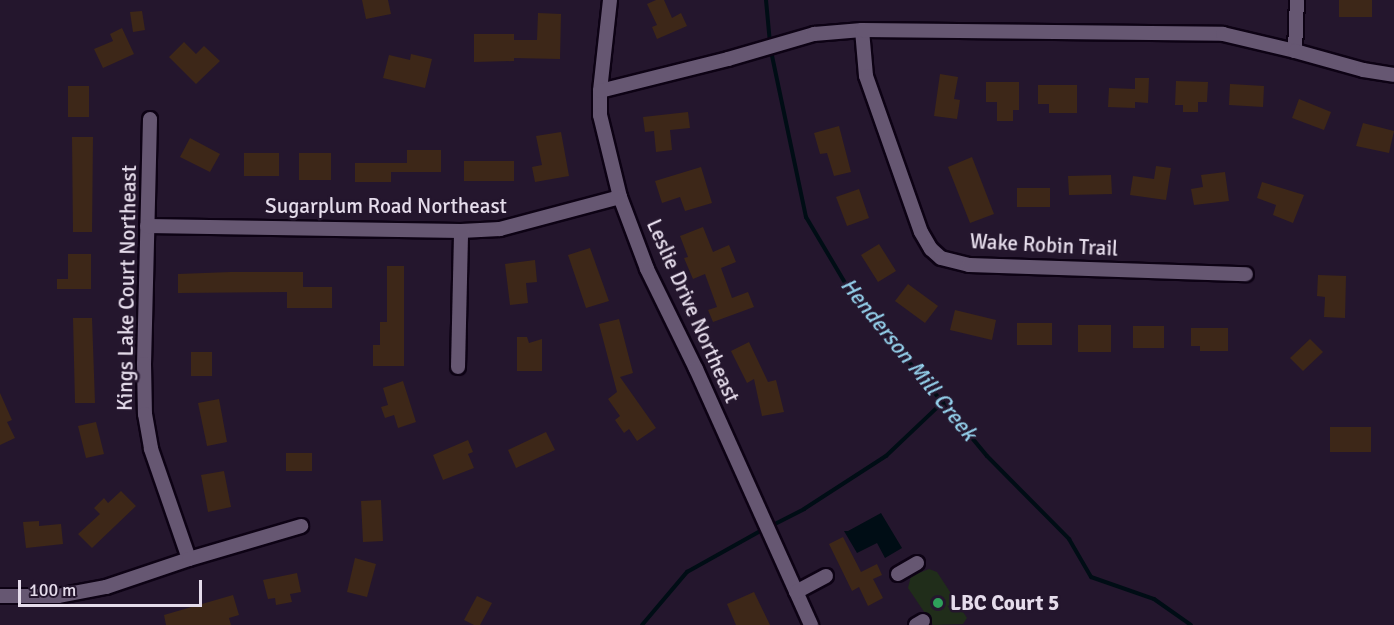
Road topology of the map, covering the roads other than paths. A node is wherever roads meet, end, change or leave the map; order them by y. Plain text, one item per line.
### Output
1 (610, 0) edge
2 (1297, 0) edge
3 (862, 30) junction
4 (1295, 51) junction
5 (1394, 75) edge
6 (600, 91) junction
7 (150, 119) dead end
8 (620, 197) junction
9 (147, 226) junction
10 (461, 231) junction
11 (1246, 274) dead end
12 (458, 368) dead end
13 (301, 526) dead end
14 (189, 559) junction
15 (917, 563) dead end
16 (898, 574) dead end
17 (826, 576) dead end
18 (796, 592) junction
19 (0, 596) edge
20 (811, 625) edge

1 - 6 street, Leslie Drive Northeast
2 - 4 street
3 - 4 street
3 - 6 street
3 - 11 street, Wake Robin Trail
4 - 5 street
6 - 8 street, Leslie Drive Northeast
7 - 9 street, Kings Lake Court Northeast
8 - 10 street, Sugarplum Road Northeast
8 - 18 street, Leslie Drive Northeast
9 - 10 street, Sugarplum Road Northeast
9 - 14 street, Kings Lake Court Northeast
10 - 12 street
13 - 14 street
14 - 19 street
15 - 16 street
17 - 18 street
18 - 20 street, Leslie Drive Northeast

